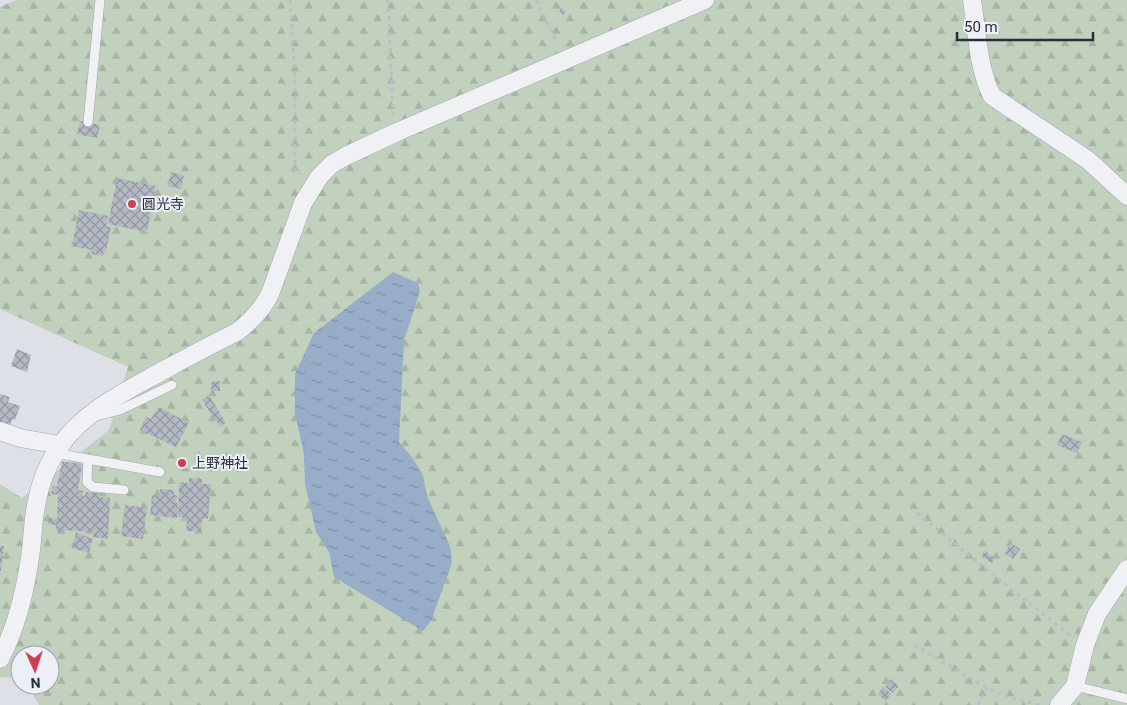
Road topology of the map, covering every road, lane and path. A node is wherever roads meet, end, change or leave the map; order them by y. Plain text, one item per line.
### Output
1 (100, 0) edge
2 (290, 0) edge
3 (388, 0) edge
4 (536, 0) edge
5 (705, 0) edge
6 (972, 0) edge
7 (566, 60) junction
8 (88, 122) dead end
9 (397, 132) junction
10 (314, 183) junction
11 (1127, 196) edge
12 (172, 385) dead end
13 (89, 416) junction
14 (0, 431) edge
15 (57, 449) junction
16 (88, 459) junction
17 (160, 472) dead end
18 (124, 490) dead end
19 (917, 512) dead end
20 (1127, 569) edge
21 (914, 645) dead end
22 (1085, 645) junction
23 (0, 659) edge
24 (1075, 686) junction
25 (987, 688) junction
26 (1127, 699) edge
27 (978, 705) edge
28 (1040, 705) edge
29 (1059, 705) edge

1 - 8 lane
2 - 10 path
3 - 9 path
4 - 7 path
5 - 7 street
6 - 11 street
7 - 9 street
9 - 10 street
10 - 13 street
12 - 13 lane
13 - 15 street
14 - 15 street
15 - 16 lane
15 - 23 street
16 - 17 lane
16 - 18 lane
19 - 22 path
20 - 22 street
21 - 25 path
22 - 24 street
24 - 26 lane
24 - 29 street
25 - 27 path
25 - 28 path

